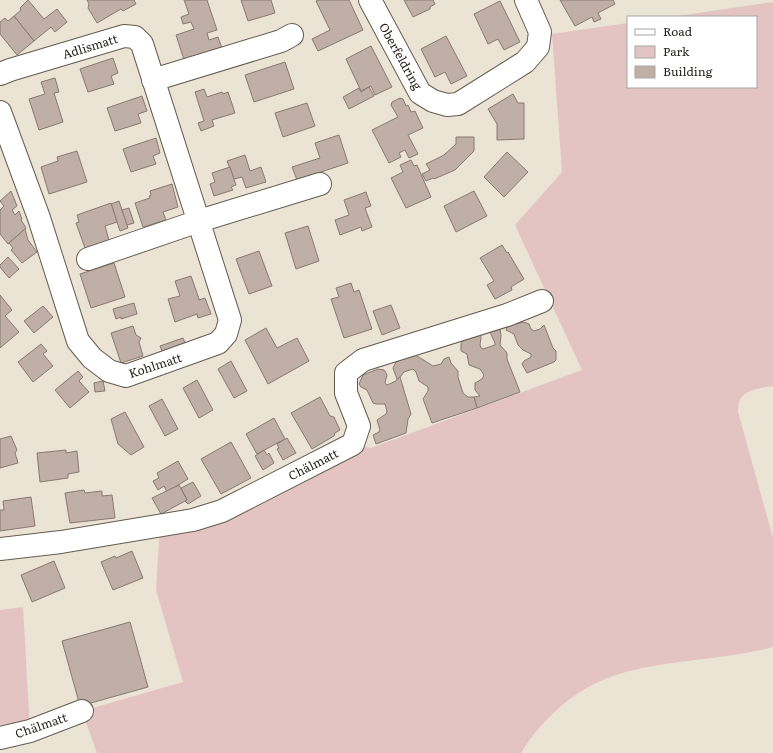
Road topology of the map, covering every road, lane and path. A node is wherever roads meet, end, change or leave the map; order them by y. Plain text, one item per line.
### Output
1 (370, 0) edge
2 (526, 0) edge
3 (292, 35) dead end
4 (0, 74) edge
5 (153, 80) junction
6 (0, 112) edge
7 (320, 184) dead end
8 (199, 222) junction
9 (88, 259) dead end
10 (542, 301) dead end
11 (0, 549) edge
12 (82, 711) dead end
13 (0, 738) edge

1 - 2 street, Oberfeldring
3 - 5 street
4 - 5 street, Adlismatt
5 - 8 street, Adlismatt
6 - 8 street, Kohlmatt
7 - 8 street
8 - 9 street
10 - 11 street, Chälmatt
12 - 13 street, Chälmatt

